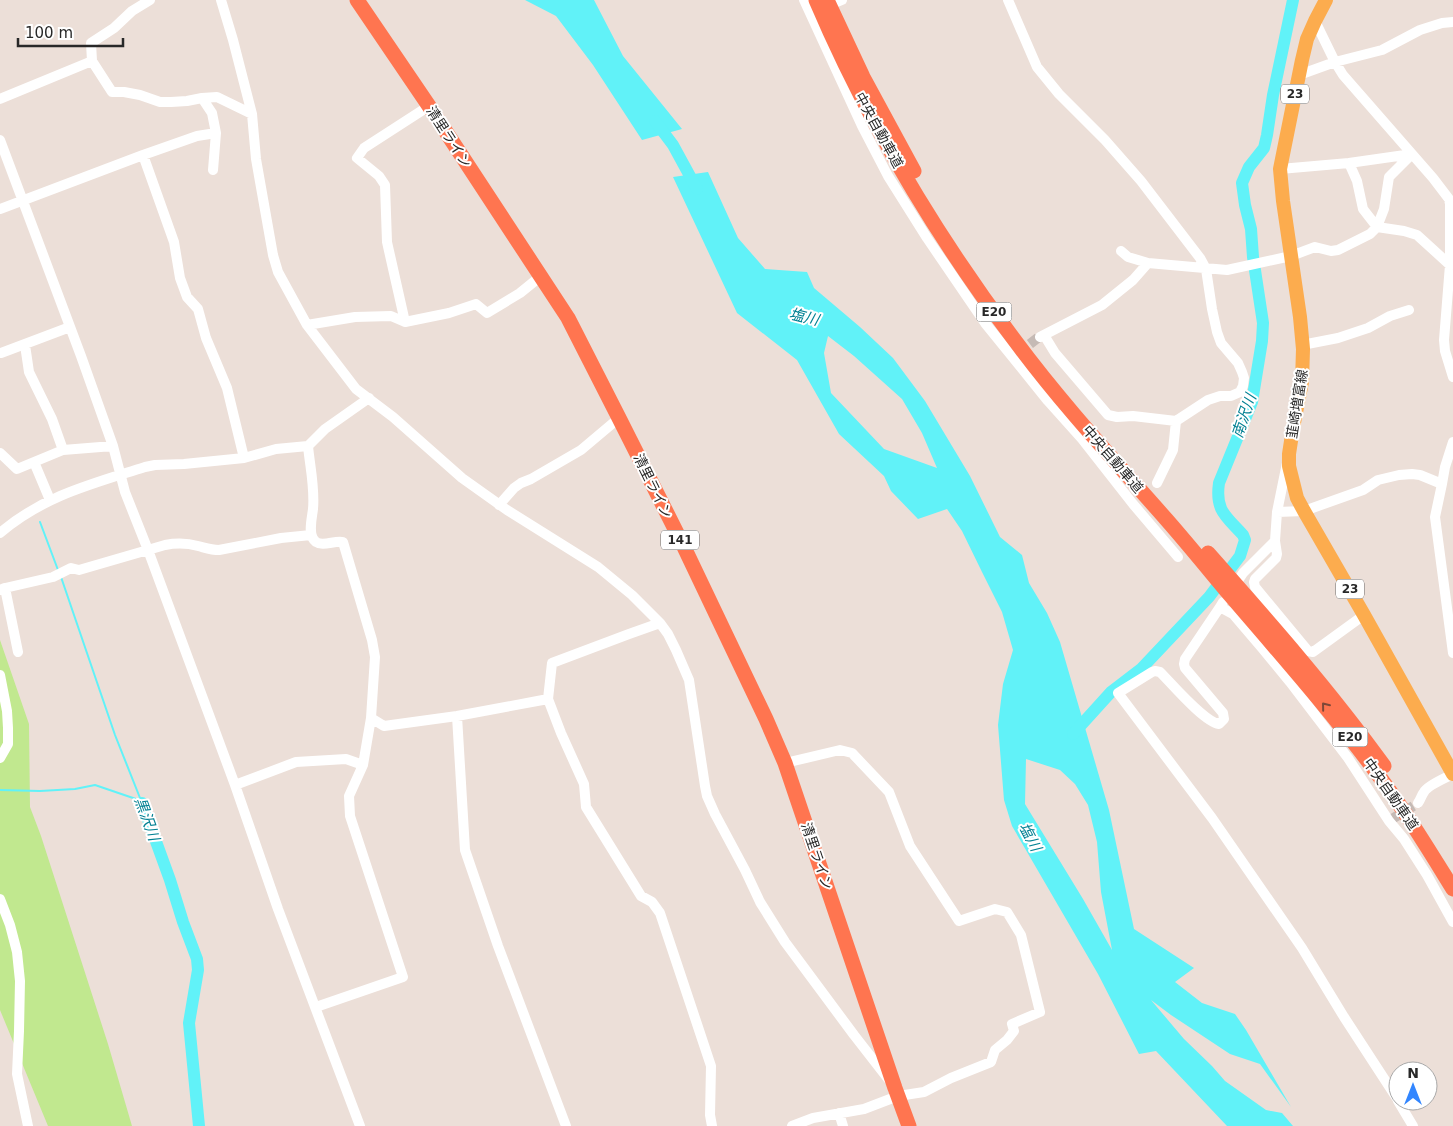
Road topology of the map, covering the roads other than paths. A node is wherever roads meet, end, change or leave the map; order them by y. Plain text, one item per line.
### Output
1 (150, 0) edge
2 (221, 0) edge
3 (357, 0) edge
4 (804, 0) edge
5 (828, 0) edge
6 (842, 0) edge
7 (1008, 0) edge
8 (1326, 0) edge
9 (813, 8) edge
10 (1315, 21) junction
11 (1453, 22) edge
12 (92, 61) junction
13 (1335, 62) junction
14 (1299, 75) junction
15 (202, 98) junction
16 (0, 99) edge
17 (429, 106) junction
18 (252, 114) junction
19 (216, 133) junction
20 (0, 140) edge
21 (1412, 154) junction
22 (143, 155) junction
23 (1349, 163) junction
24 (1280, 169) junction
25 (213, 170) dead end
26 (23, 201) junction
27 (1452, 203) edge
28 (0, 209) edge
29 (1377, 227) junction
30 (1121, 252) dead end
31 (1291, 256) junction
32 (1148, 263) junction
33 (1451, 267) edge
34 (1206, 269) junction
35 (541, 276) junction
36 (1408, 310) dead end
37 (405, 322) junction
38 (307, 325) junction
39 (70, 327) junction
40 (1449, 336) edge
41 (25, 344) junction
42 (1302, 345) junction
43 (1, 353) edge
44 (1453, 377) edge
45 (369, 398) junction
46 (619, 418) junction
47 (1176, 421) junction
48 (1453, 442) edge
49 (113, 446) junction
50 (308, 446) junction
51 (63, 450) junction
52 (0, 453) edge
53 (1289, 454) junction
54 (244, 458) junction
55 (34, 462) junction
56 (1449, 470) edge
57 (120, 475) junction
58 (1158, 483) dead end
59 (1442, 484) junction
60 (50, 500) junction
61 (500, 505) junction
62 (1304, 511) junction
63 (1277, 512) junction
64 (1170, 517) junction
65 (0, 534) edge
66 (311, 535) junction
67 (1275, 541) junction
68 (148, 550) junction
69 (1178, 557) dead end
70 (2, 589) edge
71 (1234, 591) junction
72 (1220, 607) junction
73 (1364, 615) junction
74 (660, 624) junction
75 (18, 652) dead end
76 (1453, 653) edge
77 (0, 675) edge
78 (548, 699) junction
79 (457, 716) junction
80 (371, 718) junction
81 (0, 758) edge
82 (785, 763) junction
83 (363, 765) junction
84 (1453, 774) edge
85 (235, 785) junction
86 (1418, 803) tunnel mouth
87 (1453, 872) edge
88 (1453, 890) edge
89 (0, 899) edge
90 (1453, 922) edge
91 (316, 1007) junction
92 (1388, 1085) edge
93 (897, 1092) junction
94 (1404, 1111) edge
95 (839, 1113) junction
96 (28, 1126) edge
97 (360, 1126) edge
98 (566, 1126) edge
99 (712, 1126) edge
100 (792, 1126) edge
101 (844, 1126) edge
102 (909, 1126) edge
103 (1413, 1126) edge

1 - 12 street
2 - 18 street
3 - 17 highway, 清里ライン / 141
4 - 9 street
5 - 64 highway, 中央自動車道 / E20
6 - 9 street
7 - 34 street
8 - 10 main road, 韮崎増富線 / 23
9 - 64 highway, 中央自動車道 / E20
9 - 69 street
10 - 13 street
10 - 14 main road, 韮崎増富線 / 23
11 - 13 street
12 - 15 street
12 - 16 street
13 - 14 street
13 - 21 street
14 - 24 main road, 韮崎増富線 / 23
15 - 18 street
15 - 19 street
17 - 35 highway, 清里ライン / 141
17 - 37 street
18 - 38 street
19 - 22 street
19 - 25 street
20 - 26 street
21 - 23 street
21 - 27 street
21 - 29 street
22 - 26 street
22 - 54 street
23 - 24 street
23 - 29 street
24 - 31 main road, 韮崎増富線 / 23
26 - 28 street
26 - 39 street
27 - 33 street
29 - 31 street
29 - 33 street
30 - 32 street
31 - 34 street
31 - 42 main road, 韮崎増富線 / 23
32 - 34 street
32 - 47 street
33 - 40 street
34 - 47 street
35 - 37 street
35 - 46 highway, 清里ライン / 141
36 - 42 street
37 - 38 street
38 - 45 street
39 - 41 street
39 - 49 street
40 - 44 street
41 - 43 street
41 - 51 street
42 - 53 main road, 韮崎増富線 / 23
45 - 50 street
45 - 61 street
46 - 61 street
46 - 82 highway, 清里ライン / 141
47 - 58 street
48 - 56 street
49 - 51 street
49 - 57 street
50 - 54 street
50 - 66 street
51 - 55 street
52 - 55 street
53 - 62 main road, 韮崎増富線 / 23
53 - 63 street
54 - 57 street
55 - 60 street
56 - 59 street
57 - 60 street
57 - 68 street
59 - 62 street
59 - 76 street
60 - 65 street
61 - 74 street
62 - 63 street
62 - 73 main road, 韮崎増富線 / 23
63 - 67 street
64 - 71 highway, 中央自動車道 / E20
66 - 68 street
66 - 80 street
67 - 72 street
67 - 73 street
68 - 70 street
68 - 85 street
70 - 75 street
71 - 87 highway, 中央自動車道 / E20
88 -> 71 highway, 中央自動車道 / E20
72 - 90 street
72 - 92 street
73 - 84 main road, 韮崎増富線 / 23
74 - 78 street
74 - 93 street
77 - 81 street
78 - 79 street
78 - 99 street
79 - 80 street
79 - 98 street
80 - 83 street
82 - 93 highway, 清里ライン / 141
82 - 93 street
83 - 85 street
83 - 91 street
84 - 86 street
85 - 91 street
89 - 96 street
91 - 97 street
93 - 95 street
93 - 102 highway, 清里ライン / 141
94 - 103 street
95 - 100 street
95 - 101 street

